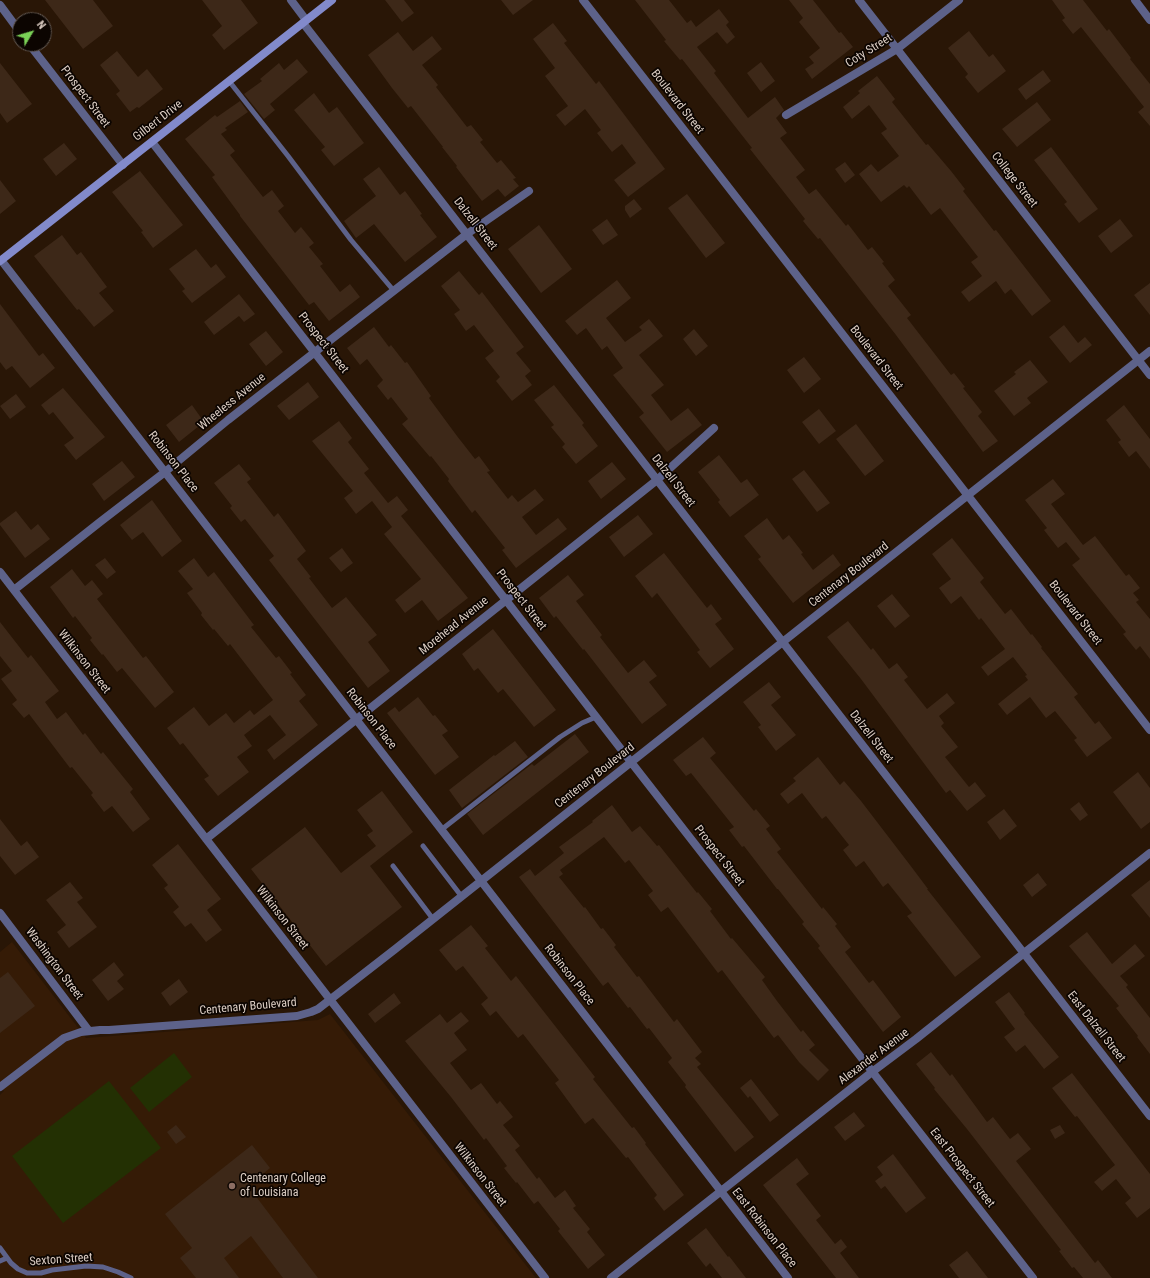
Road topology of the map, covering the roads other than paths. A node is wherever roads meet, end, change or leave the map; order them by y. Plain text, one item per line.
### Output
1 (291, 0) edge
2 (332, 0) edge
3 (583, 0) edge
4 (859, 0) edge
5 (959, 0) edge
6 (1135, 0) edge
7 (0, 6) edge
8 (1150, 20) edge
9 (305, 21) junction
10 (12, 22) edge
11 (897, 49) junction
12 (35, 52) edge
13 (229, 81) junction
14 (786, 116) dead end
15 (152, 142) junction
16 (123, 165) junction
17 (529, 191) dead end
18 (467, 234) junction
19 (1, 261) edge
20 (394, 291) junction
21 (1150, 351) edge
22 (315, 352) junction
23 (1139, 360) junction
24 (1150, 375) edge
25 (714, 428) dead end
26 (165, 472) junction
27 (657, 480) junction
28 (968, 496) junction
29 (0, 572) edge
30 (14, 590) junction
31 (506, 600) junction
32 (783, 642) junction
33 (596, 716) junction
34 (357, 720) junction
35 (1150, 730) edge
36 (631, 762) junction
37 (441, 830) junction
38 (206, 839) junction
39 (423, 846) dead end
40 (1150, 853) edge
41 (393, 866) dead end
42 (481, 881) junction
43 (462, 897) junction
44 (0, 913) edge
45 (433, 920) junction
46 (1024, 953) junction
47 (330, 1000) junction
48 (89, 1031) junction
49 (872, 1072) junction
50 (0, 1088) edge
51 (1150, 1116) edge
52 (721, 1192) junction
53 (0, 1248) edge
54 (7, 1258) junction
55 (0, 1261) edge
56 (131, 1278) edge
57 (545, 1278) edge
58 (611, 1278) edge
59 (788, 1278) edge
60 (1033, 1278) edge

1 - 9 street, Dalzell Street
2 - 9 street, Gilbert Drive
3 - 28 street, Boulevard Street
4 - 11 street, College Street
5 - 11 street, Coty Street
6 - 8 street
7 - 10 street
9 - 13 street, Gilbert Drive
9 - 18 street, Dalzell Street
11 - 14 street, Coty Street
11 - 23 street, College Street
12 - 16 street, Prospect Street
13 - 15 street, Gilbert Drive
13 - 20 lane
15 - 16 street, Gilbert Drive
15 - 22 street, Prospect Street
16 - 19 street, Gilbert Drive
17 - 18 street, Wheeless Avenue
18 - 20 street, Wheeless Avenue
18 - 27 street, Dalzell Street
19 - 26 street, Robinson Place
20 - 22 street, Wheeless Avenue
21 - 23 street, Centenary Boulevard
22 - 26 street, Wheeless Avenue
22 - 31 street, Prospect Street
23 - 24 street, College Street
23 - 28 street, Centenary Boulevard
25 - 27 street, Morehead Avenue
26 - 30 street, Wheeless Avenue
26 - 34 street, Robinson Place
27 - 31 street, Morehead Avenue
27 - 32 street, Dalzell Street
28 - 32 street, Centenary Boulevard
28 - 35 street, Boulevard Street
29 - 30 street, Wilkinson Street
30 - 38 street, Wilkinson Street
31 - 33 street, Prospect Street
31 - 34 street, Morehead Avenue
32 - 36 street, Centenary Boulevard
32 - 46 street, Dalzell Street
33 - 36 street, Prospect Street
33 - 37 lane
34 - 37 street, Robinson Place
34 - 38 street, Morehead Avenue
36 - 42 street, Centenary Boulevard
36 - 49 street, Prospect Street
37 - 42 street, Robinson Place
38 - 47 street, Wilkinson Street
39 - 43 lane
40 - 46 street, Alexander Avenue
41 - 45 lane
42 - 43 street, Centenary Boulevard
42 - 52 street, Robinson Place
43 - 45 street, Centenary Boulevard
44 - 48 street, Washington Street
45 - 47 street, Centenary Boulevard
46 - 49 street, Alexander Avenue
46 - 51 street, East Dalzell Street
47 - 48 street, Centenary Boulevard
47 - 57 street, Wilkinson Street
48 - 50 street, Centenary Boulevard
49 - 52 street, Alexander Avenue
49 - 60 street, East Prospect Street
52 - 58 street, Alexander Avenue
52 - 59 street, East Robinson Place
53 - 54 lane, Sexton Street
54 - 55 lane
54 - 56 lane, Sexton Street

